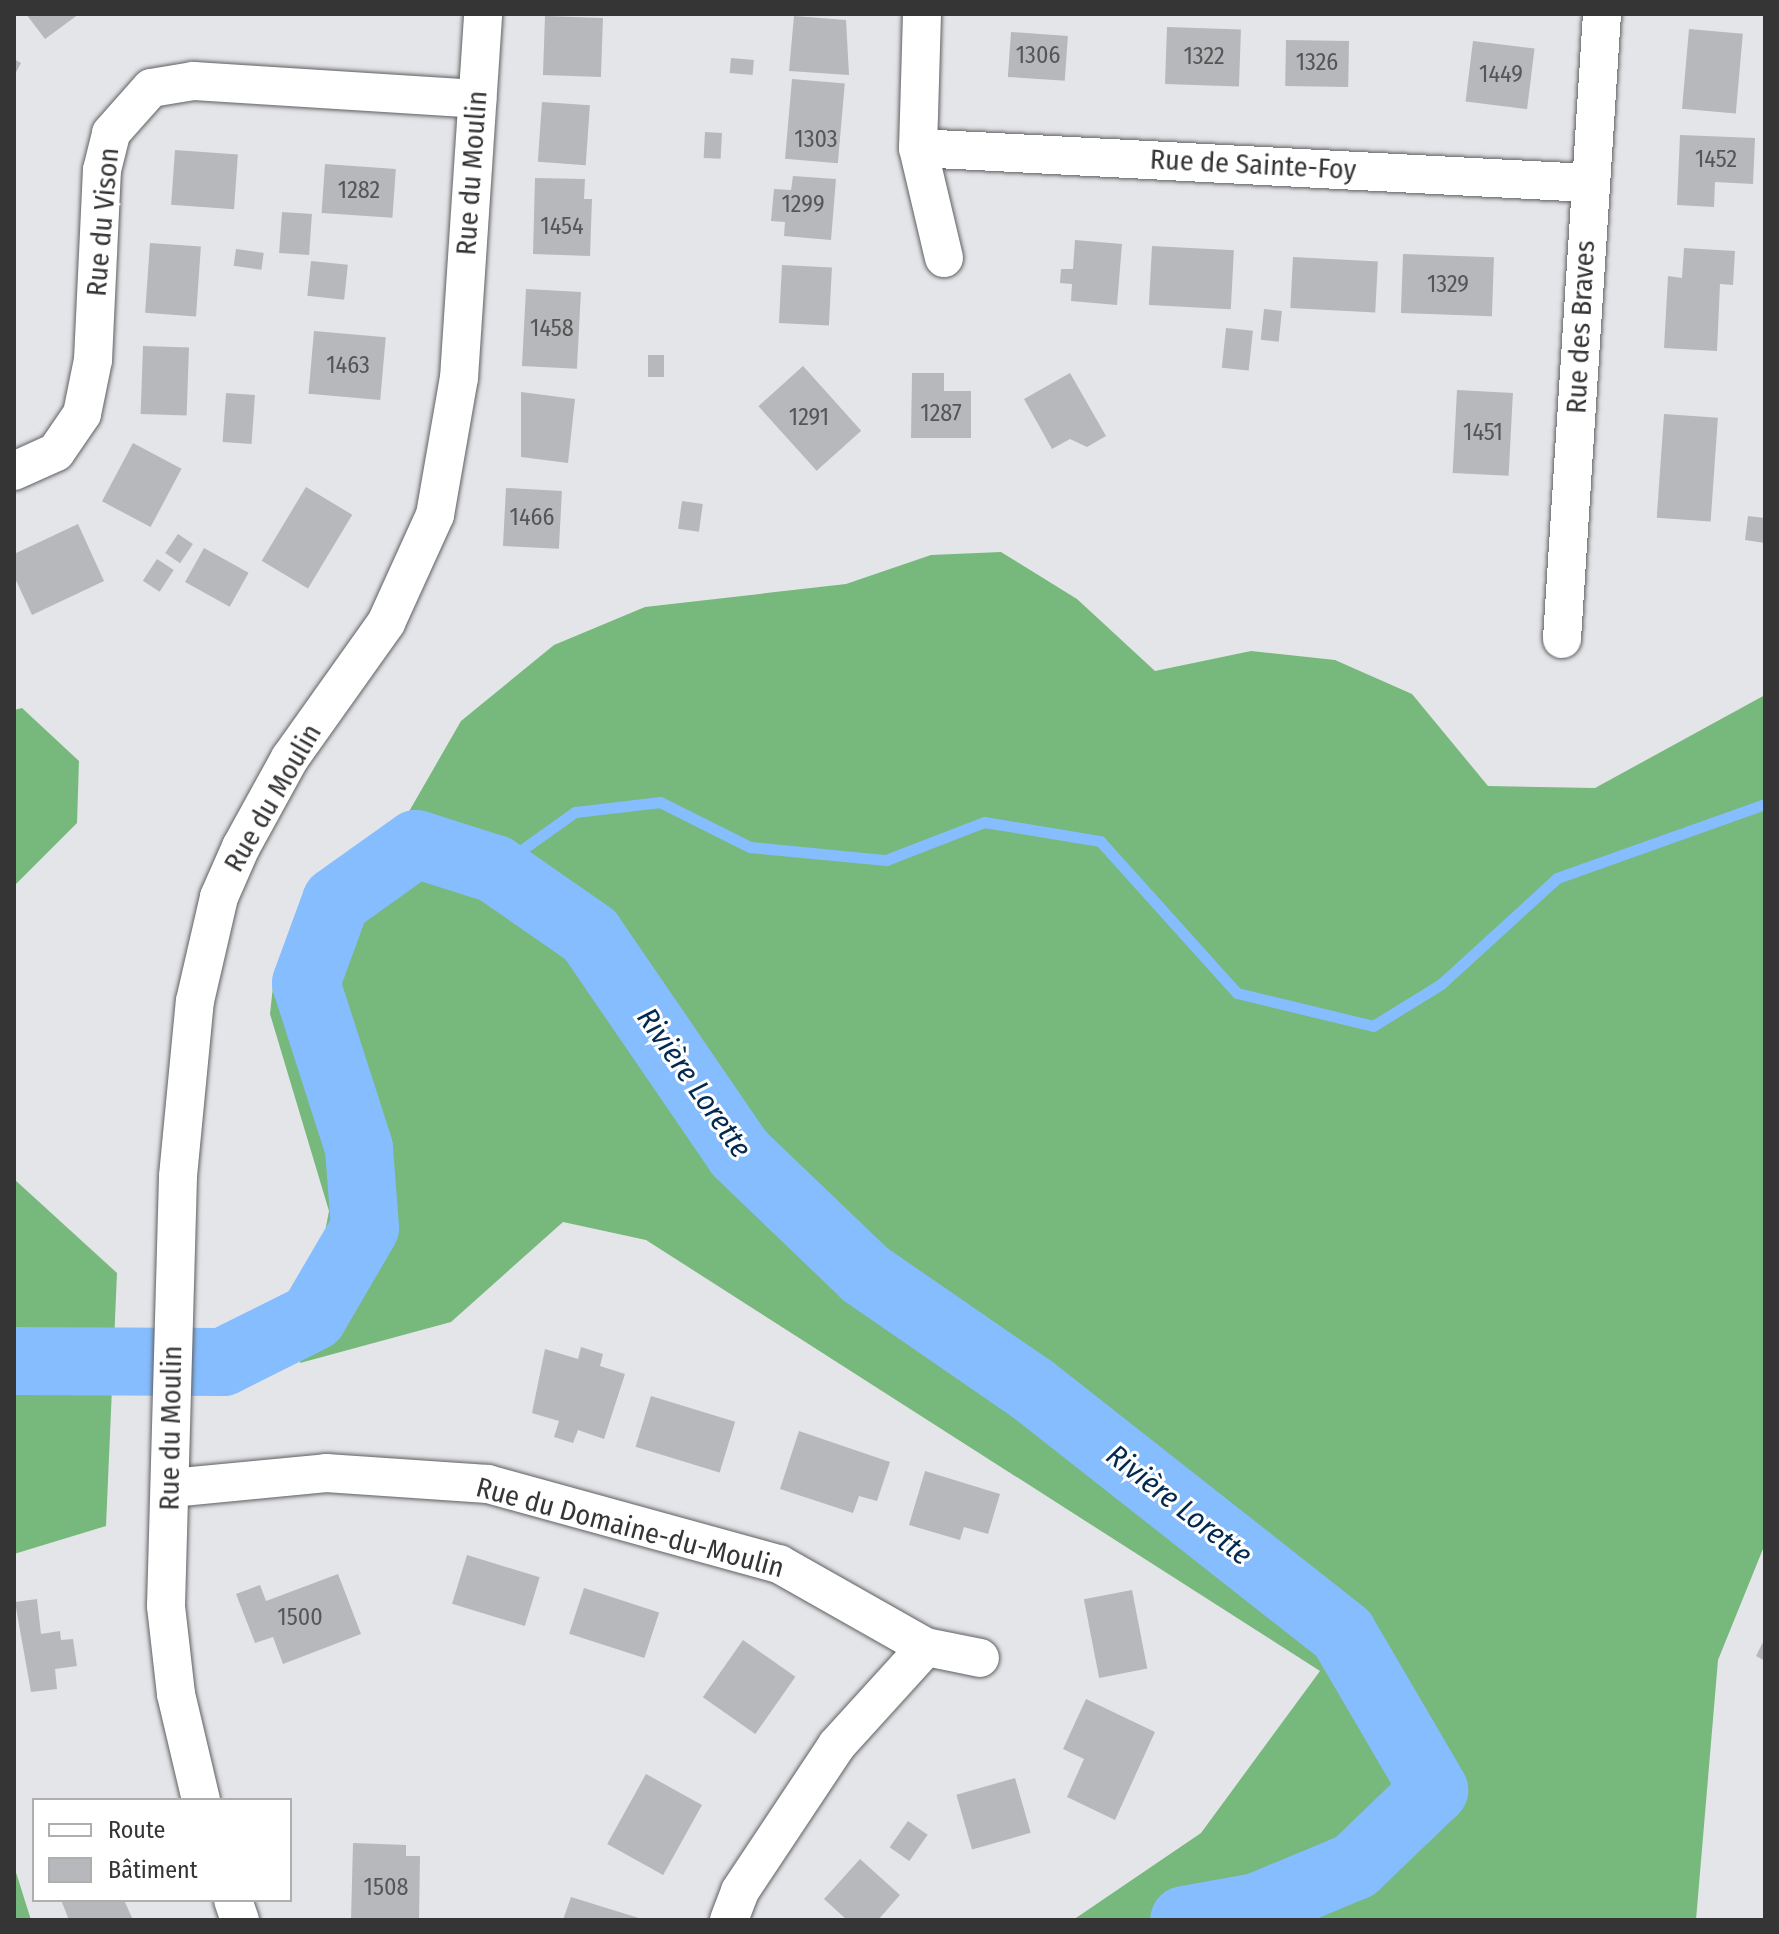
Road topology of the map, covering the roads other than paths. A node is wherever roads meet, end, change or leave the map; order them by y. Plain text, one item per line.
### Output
1 (483, 14) edge
2 (922, 14) edge
3 (1602, 14) edge
4 (477, 99) junction
5 (918, 148) junction
6 (1589, 183) junction
7 (944, 258) dead end
8 (14, 471) edge
9 (1562, 639) dead end
10 (171, 1488) junction
11 (926, 1647) junction
12 (980, 1658) dead end
13 (201, 1798) edge
14 (729, 1920) edge

1 - 4 street, Rue du Moulin
2 - 5 street
3 - 6 street, Rue des Braves
4 - 8 street, Rue du Vison
4 - 10 street, Rue du Moulin
5 - 6 street, Rue de Sainte-Foy
5 - 7 street
6 - 9 street, Rue des Braves
10 - 11 street, Rue du Domaine-du-Moulin
10 - 13 street, Rue du Moulin
11 - 12 street, Rue du Domaine-du-Moulin
11 - 14 street

